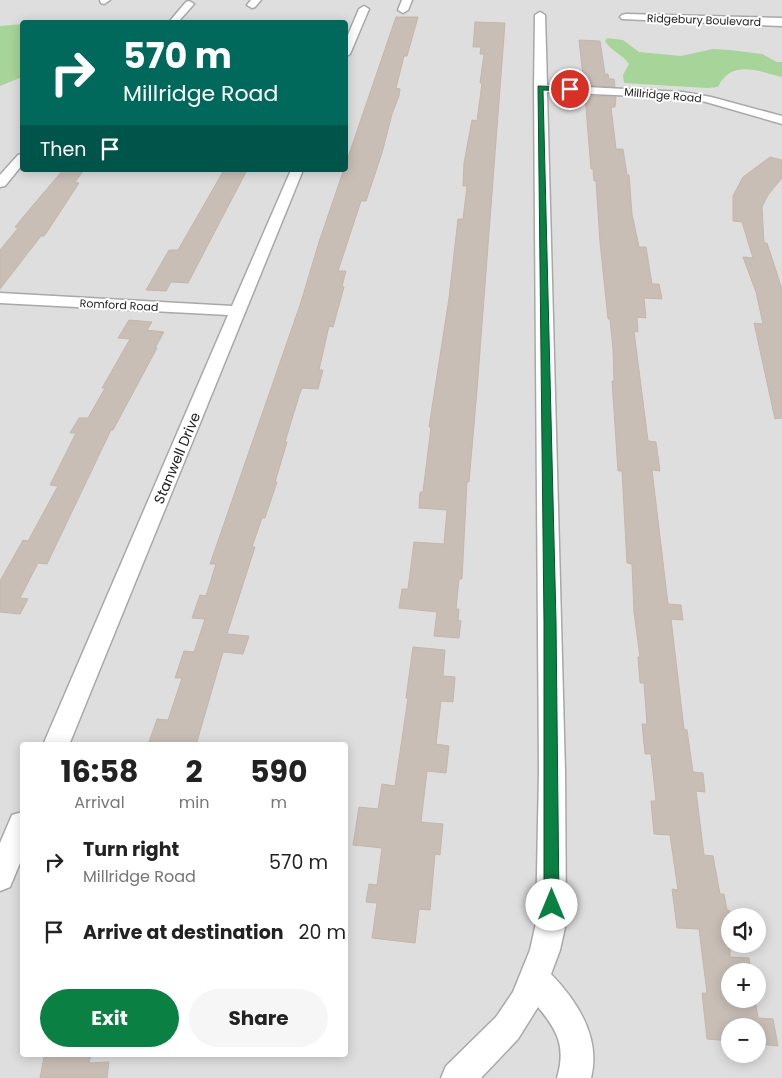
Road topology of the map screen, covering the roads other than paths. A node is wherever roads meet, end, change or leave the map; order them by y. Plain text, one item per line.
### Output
1 (406, 0) edge
2 (189, 4) dead end
3 (364, 8) dead end
4 (404, 10) dead end
5 (538, 13) dead end
6 (626, 17) dead end
7 (175, 20) edge
8 (782, 22) edge
9 (348, 47) edge
10 (540, 88) junction
11 (782, 120) edge
12 (20, 160) edge
13 (296, 172) edge
14 (0, 183) edge
15 (0, 298) edge
16 (238, 311) junction
17 (57, 742) edge
18 (20, 829) edge
19 (0, 878) edge
20 (535, 979) junction
21 (469, 1075) edge
22 (574, 1078) edge

1 - 4 street
2 - 7 street
3 - 9 street
5 - 10 street
6 - 8 street, Ridgebury Boulevard
10 - 11 street, Millridge Road
10 - 20 street
12 - 14 street
13 - 16 street, Stanwell Drive
15 - 16 street, Romford Road
16 - 17 street, Stanwell Drive
18 - 19 street
20 - 21 street
20 - 22 street

